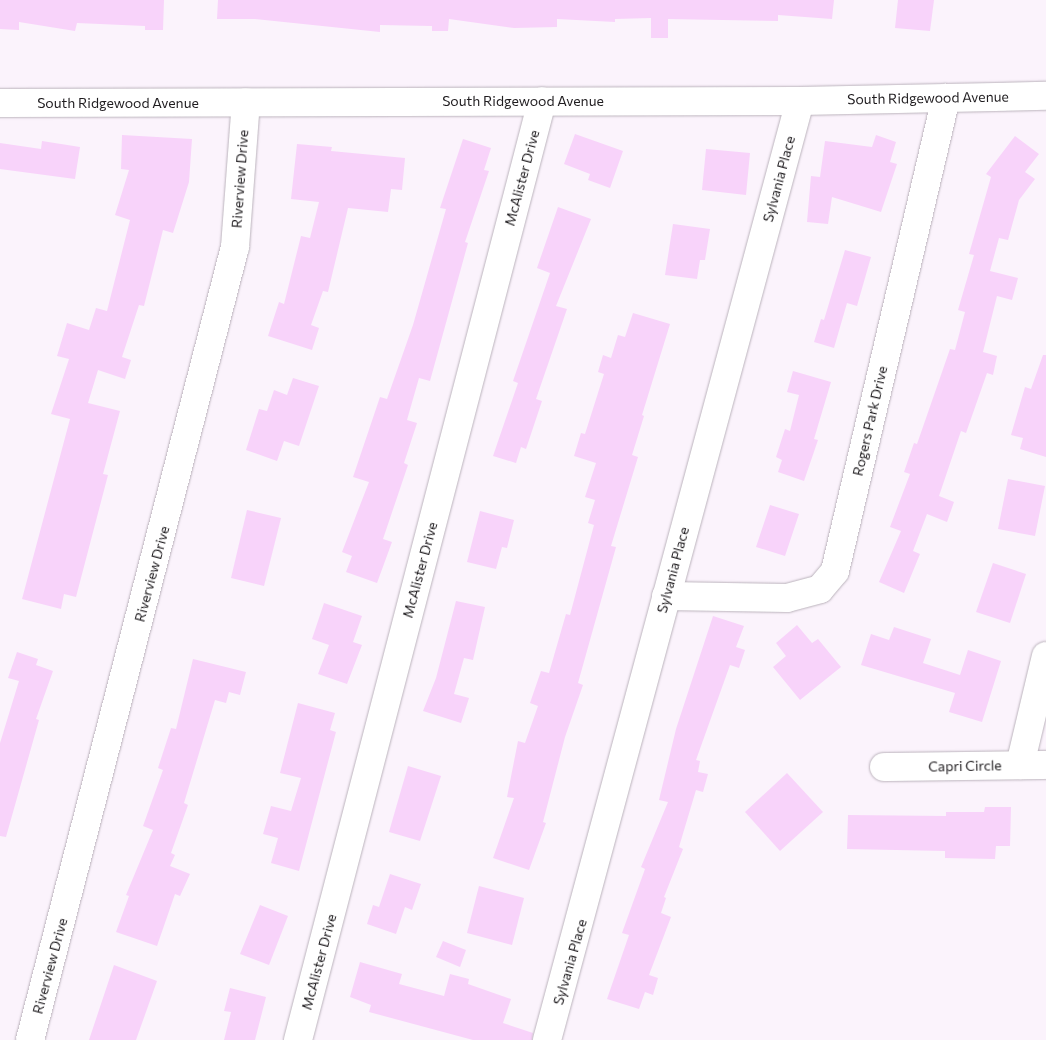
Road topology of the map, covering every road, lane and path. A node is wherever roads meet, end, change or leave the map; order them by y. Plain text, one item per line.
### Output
1 (1046, 96) edge
2 (946, 98) junction
3 (542, 101) junction
4 (800, 101) junction
5 (246, 102) junction
6 (0, 103) edge
7 (666, 596) junction
8 (1046, 656) edge
9 (1033, 765) edge
10 (884, 767) dead end
11 (30, 1040) edge
12 (298, 1040) edge
13 (547, 1040) edge

1 - 2 street, South Ridgewood Avenue
2 - 4 street, South Ridgewood Avenue
2 - 7 street, Rogers Park Drive
3 - 4 street, South Ridgewood Avenue
3 - 5 street, South Ridgewood Avenue
3 - 12 street, McAlister Drive
4 - 7 street, Sylvania Place
5 - 6 street, South Ridgewood Avenue
5 - 11 street, Riverview Drive
7 - 13 street, Sylvania Place
8 - 9 street
9 - 10 street, Capri Circle

